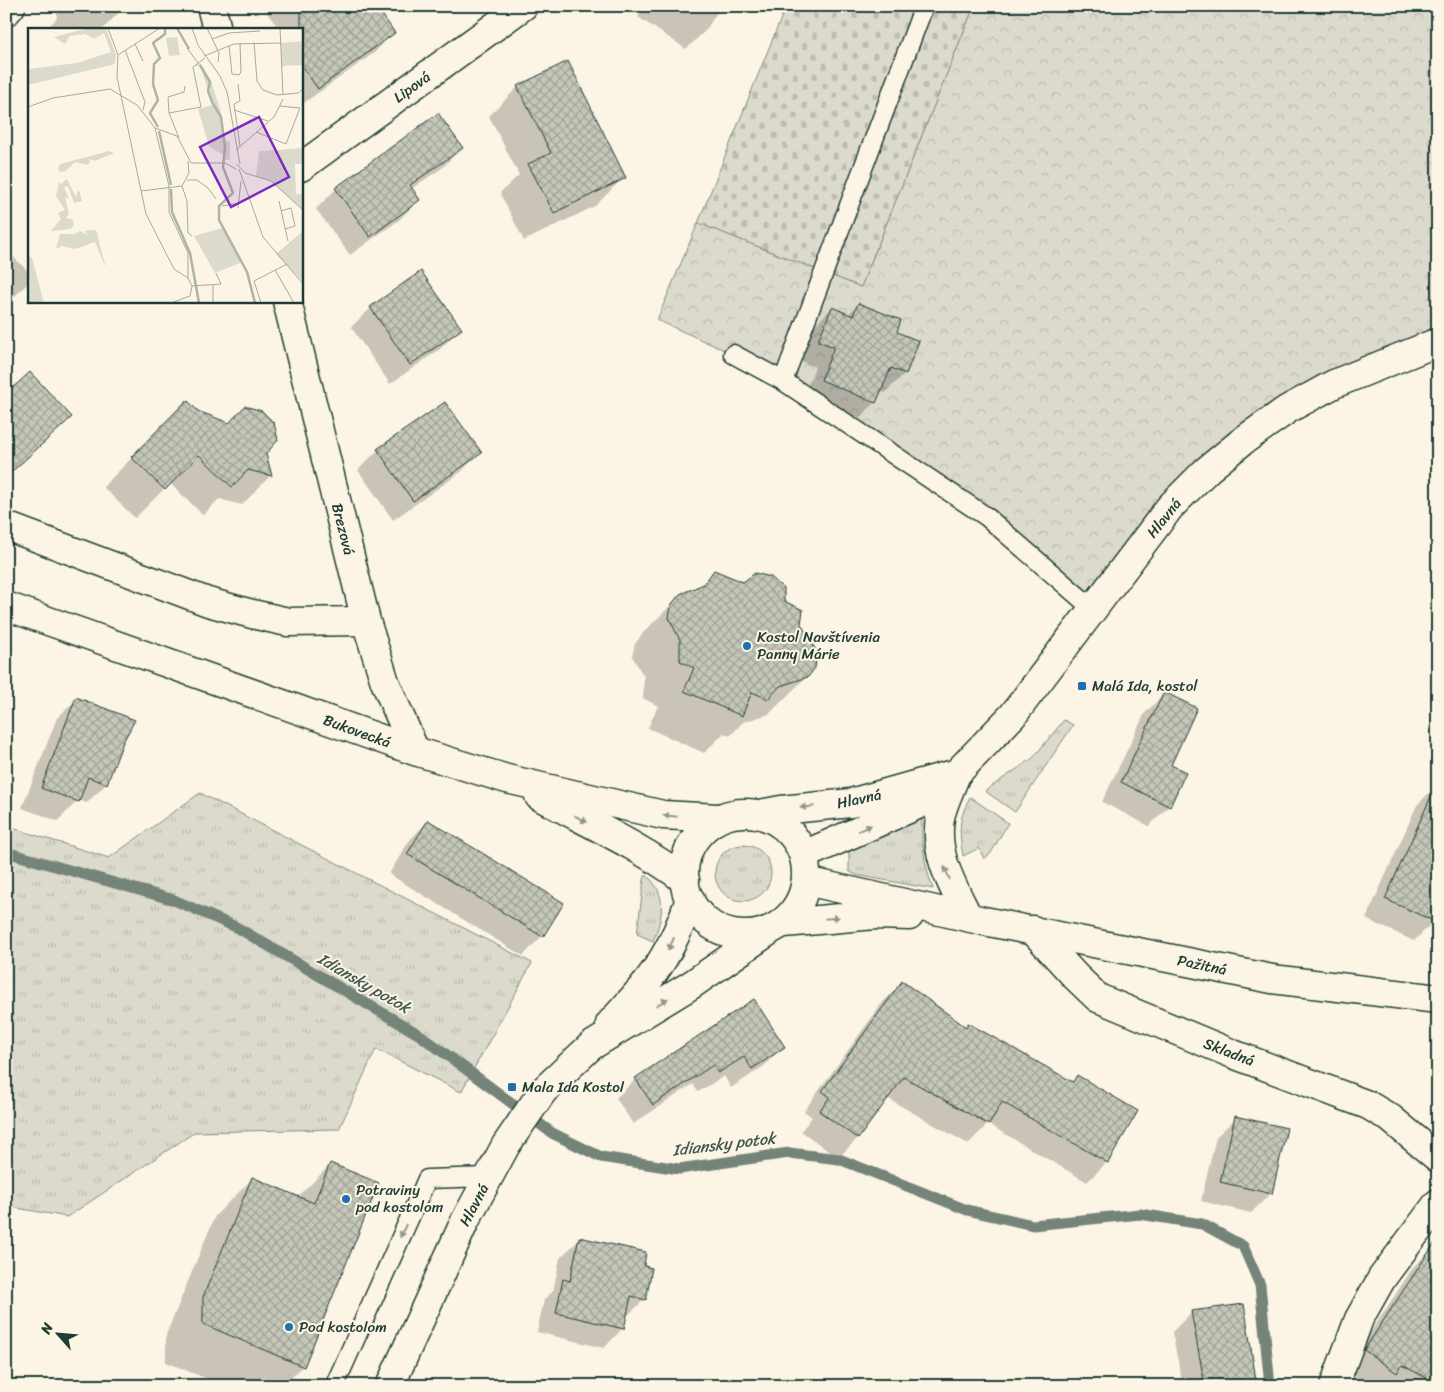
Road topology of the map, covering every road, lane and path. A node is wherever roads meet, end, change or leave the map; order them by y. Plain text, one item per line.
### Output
1 (12, 6) edge
2 (212, 6) edge
3 (523, 6) edge
4 (924, 6) edge
5 (6, 12) edge
6 (217, 28) edge
7 (302, 166) edge
8 (287, 302) edge
9 (1438, 342) edge
10 (734, 354) dead end
11 (783, 381) junction
12 (6, 526) edge
13 (6, 606) edge
14 (1093, 609) junction
15 (366, 621) junction
16 (415, 751) junction
17 (956, 774) junction
18 (507, 779) junction
19 (760, 814) junction
20 (718, 818) junction
21 (805, 868) junction
22 (687, 890) junction
23 (968, 917) junction
24 (776, 927) junction
25 (1033, 930) junction
26 (1438, 999) edge
27 (591, 1046) junction
28 (1438, 1158) edge
29 (488, 1177) junction
30 (1438, 1203) edge
31 (338, 1386) edge
32 (390, 1386) edge
33 (1334, 1386) edge

1 - 5 street
2 - 6 street
3 - 7 street, Lipová
4 - 11 lane
8 - 15 street, Brezová
9 - 14 street, Hlavná
10 - 11 lane
11 - 14 lane
12 - 15 street
13 - 16 street, Bukovecká
14 - 17 street, Hlavná
15 - 16 street, Brezová
16 - 18 street, Bukovecká
17 -> 19 street, Hlavná
21 -> 17 street, Hlavná
23 -> 17 street
20 -> 18 street, Bukovecká
18 -> 22 street
19 - 20 street, Hlavná
19 - 21 street, Hlavná
20 - 22 street, Hlavná
21 - 23 street, Pažitná
21 - 24 street, Hlavná
22 - 24 street
22 -> 27 street, Hlavná
24 -> 23 street, Pažitná
23 - 25 street, Pažitná
27 -> 24 street, Hlavná
25 - 26 street, Pažitná
25 - 28 street, Skladná
27 - 29 street, Hlavná
29 -> 31 lane
29 - 32 street, Hlavná
30 - 33 street

